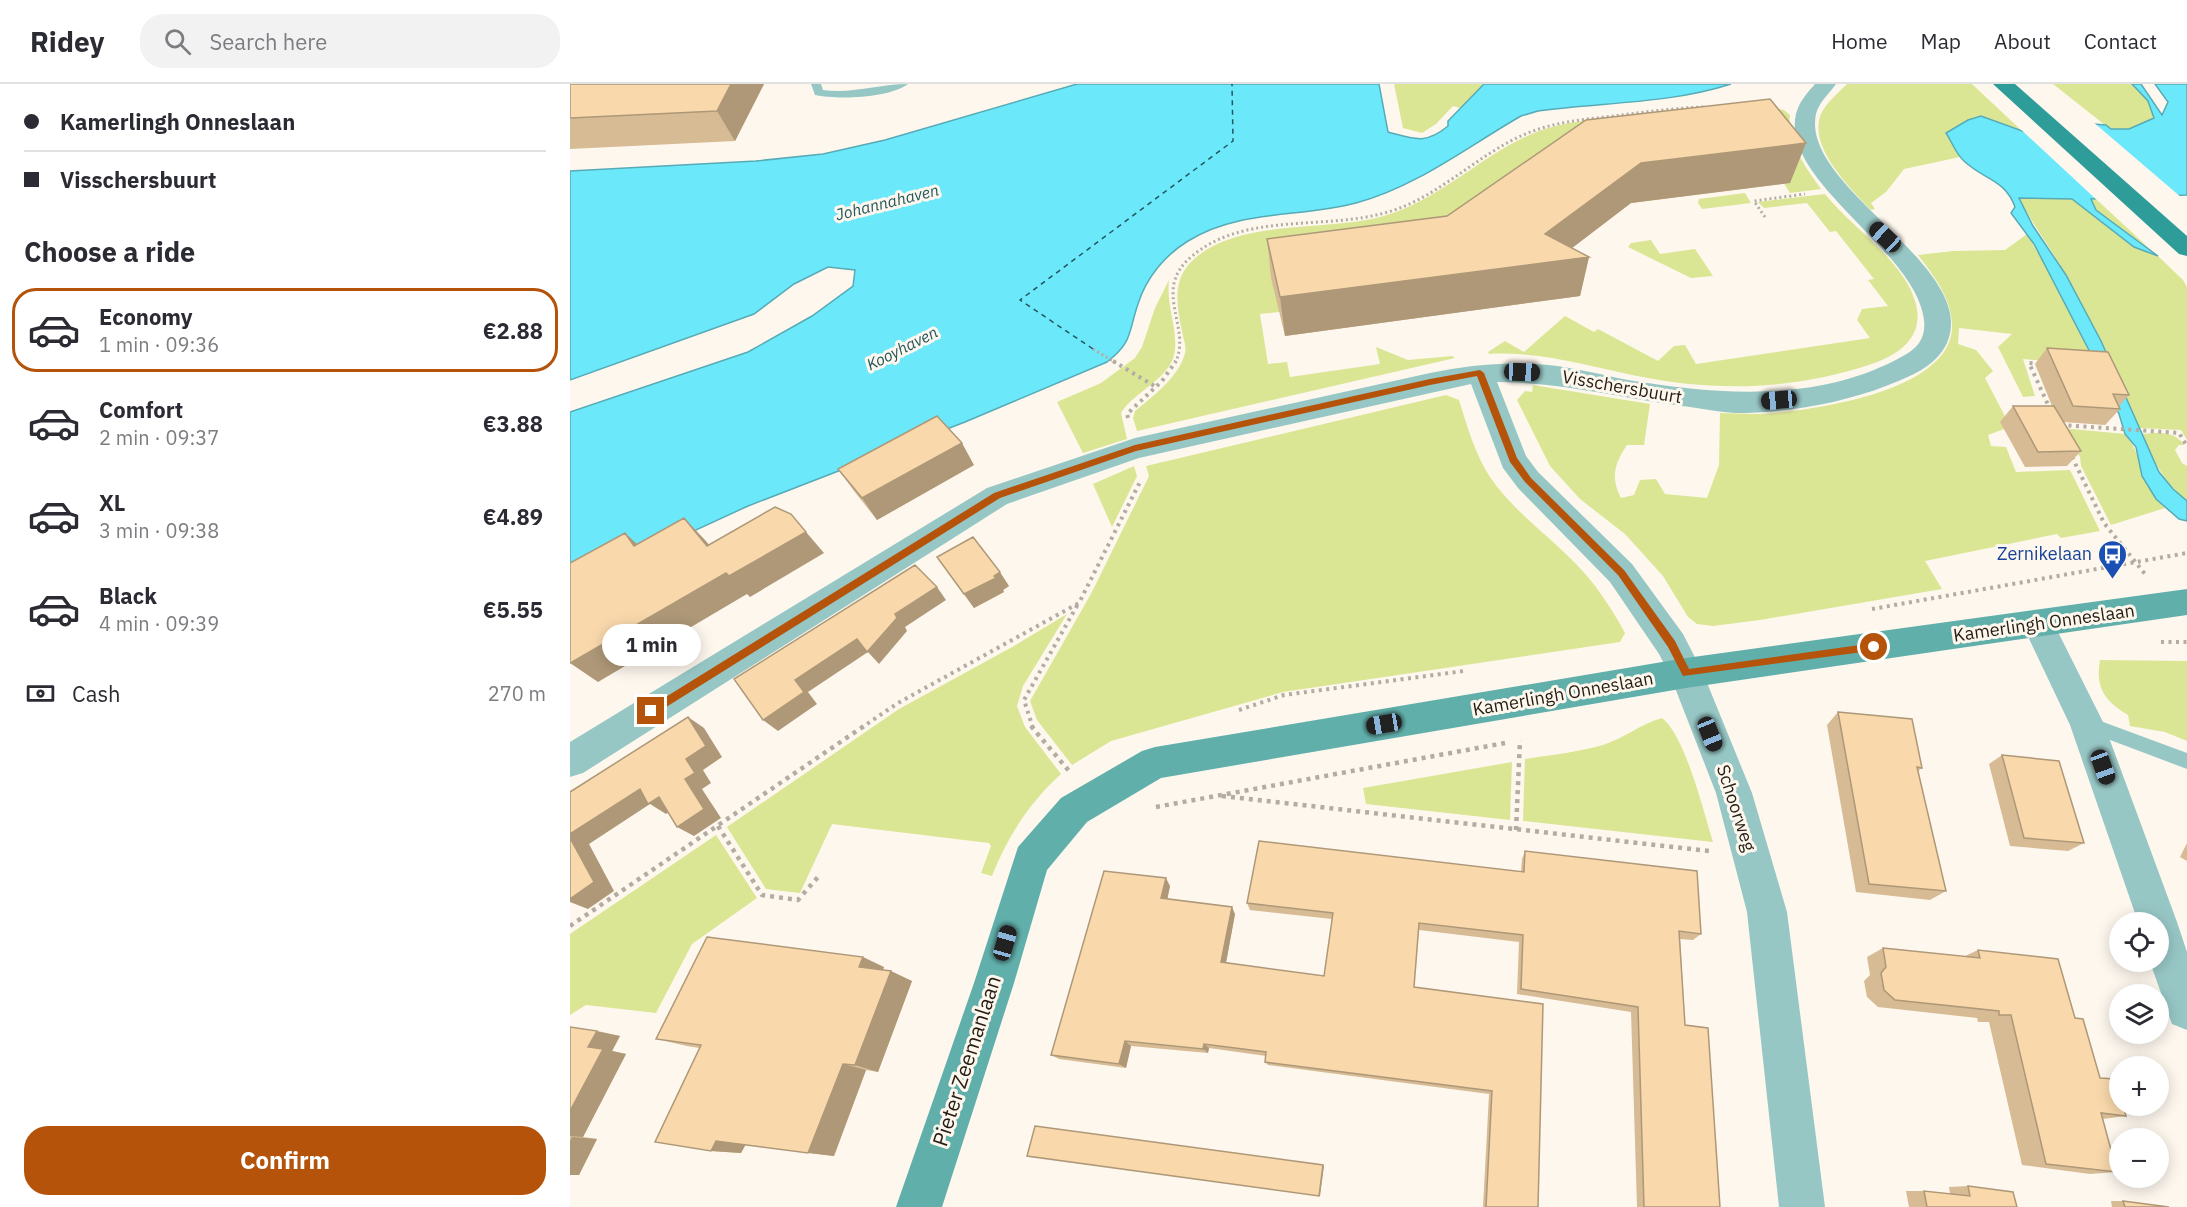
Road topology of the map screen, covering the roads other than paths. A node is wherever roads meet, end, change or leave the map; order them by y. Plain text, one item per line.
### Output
1 (816, 84) edge
2 (903, 84) edge
3 (1826, 84) edge
4 (2003, 84) edge
5 (2031, 84) edge
6 (2170, 206) dead end
7 (2187, 249) edge
8 (1480, 373) junction
9 (2187, 602) edge
10 (2038, 624) junction
11 (1686, 673) junction
12 (2087, 724) junction
13 (570, 761) edge
14 (2187, 761) edge
15 (1155, 763) joint
16 (2161, 912) edge
17 (2169, 939) edge
18 (2187, 1009) edge
19 (918, 1207) edge
20 (1802, 1207) edge

1 - 2 lane
3 - 8 street, Visschersbuurt
4 - 7 main road
5 - 6 main road
8 - 11 street, Schoorweg
8 - 13 street, Visschersbuurt
9 - 10 street, Kamerlingh Onneslaan
10 - 11 street, Kamerlingh Onneslaan
10 - 12 street
11 - 15 street, Kamerlingh Onneslaan
11 - 20 street, Schoorweg
12 - 14 lane
12 - 16 street
15 - 19 street, Pieter Zeemanlaan
17 - 18 street

